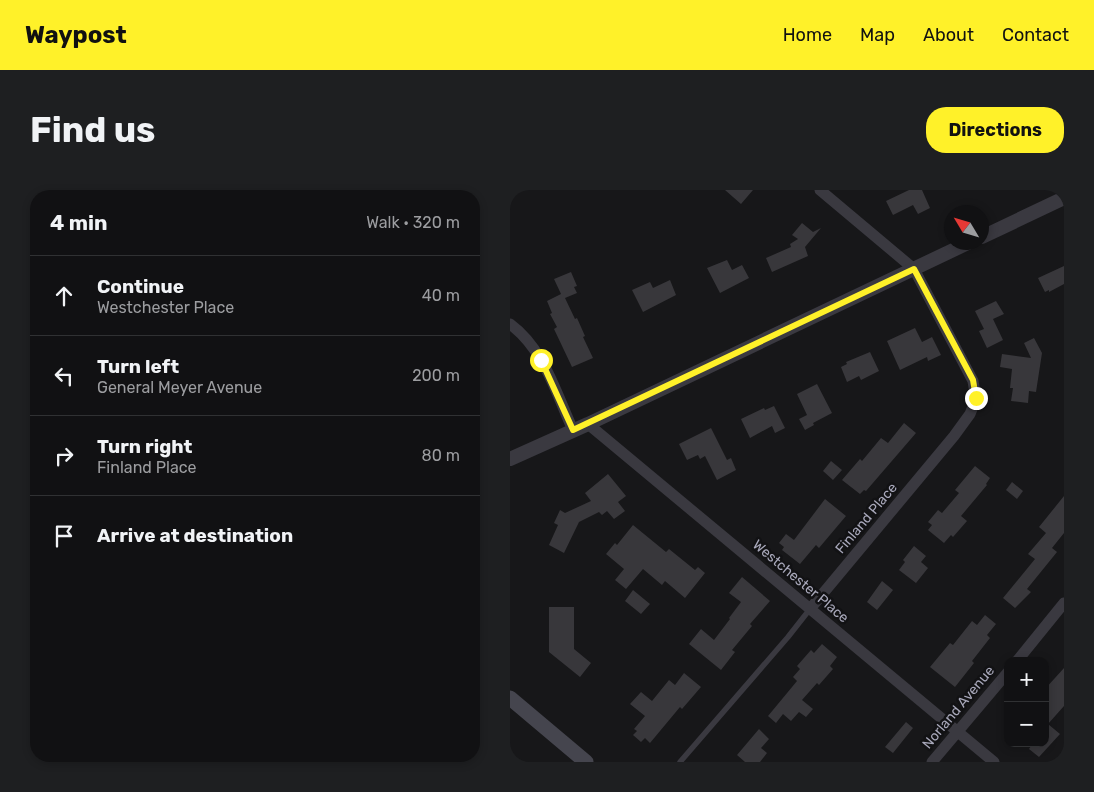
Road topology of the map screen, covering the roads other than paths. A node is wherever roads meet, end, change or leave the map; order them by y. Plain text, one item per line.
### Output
1 (820, 190) edge
2 (1064, 198) edge
3 (989, 234) edge
4 (953, 250) edge
5 (914, 269) junction
6 (510, 324) edge
7 (588, 424) junction
8 (573, 430) junction
9 (510, 458) edge
10 (1064, 603) edge
11 (810, 609) junction
12 (1020, 657) edge
13 (1004, 677) edge
14 (510, 698) edge
15 (958, 732) junction
16 (586, 762) edge
17 (680, 762) edge
18 (932, 762) edge
19 (994, 762) edge

1 - 5 street
2 - 3 street
4 - 5 street
5 - 7 street
5 - 11 street, Finland Place
6 - 8 street
7 - 8 street
7 - 11 street, Westchester Place
8 - 9 street
10 - 12 street
11 - 15 street, Westchester Place
11 - 17 lane, Finland Place
13 - 15 street, Norland Avenue
14 - 16 main road
15 - 18 street, Norland Avenue
15 - 19 street, Westchester Place

